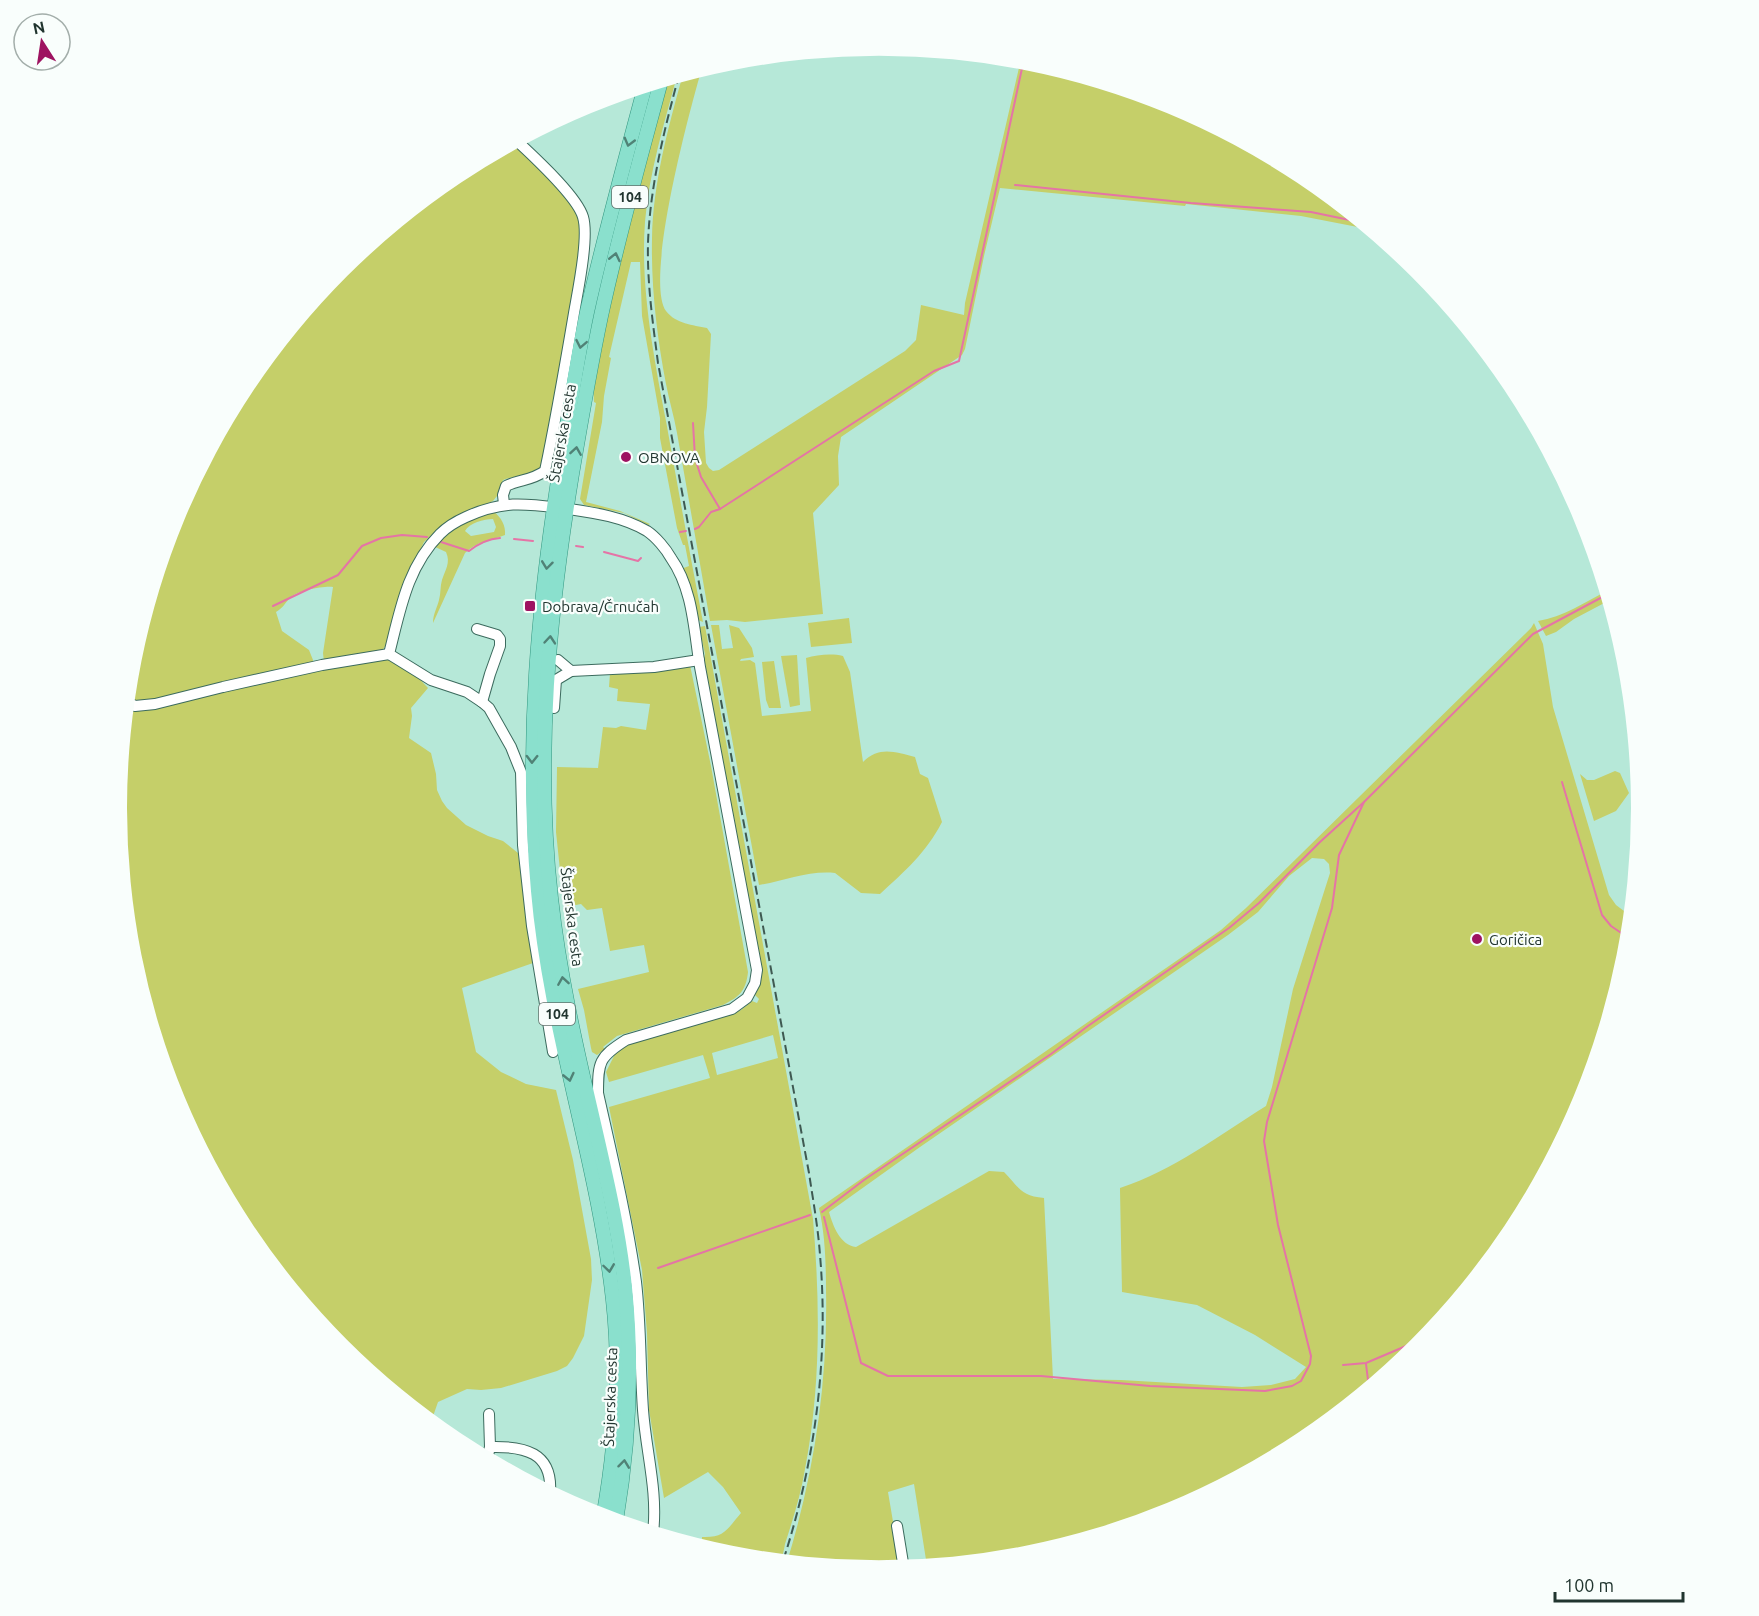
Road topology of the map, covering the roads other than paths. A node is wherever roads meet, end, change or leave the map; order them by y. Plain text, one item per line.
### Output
1 (659, 89) edge
2 (643, 94) edge
3 (522, 146) edge
4 (504, 504) junction
5 (560, 508) junction
6 (477, 629) dead end
7 (389, 654) junction
8 (699, 660) junction
9 (571, 671) junction
10 (556, 680) junction
11 (483, 702) junction
12 (134, 705) edge
13 (555, 708) dead end
14 (554, 1052) dead end
15 (489, 1414) dead end
16 (490, 1447) junction
17 (489, 1451) edge
18 (551, 1485) edge
19 (605, 1508) edge
20 (617, 1513) edge
21 (654, 1526) edge
22 (897, 1526) dead end
23 (902, 1560) edge

5 -> 1 main road, Štajerska cesta / 104
2 -> 5 main road, Štajerska cesta / 104
3 - 4 street
4 - 5 street
4 - 7 street
5 - 8 street
5 -> 19 main road, Štajerska cesta / 104
20 -> 5 main road, Štajerska cesta / 104
6 - 11 street
7 - 11 street
7 - 12 street
8 - 9 street
8 - 21 street
9 - 10 street
9 - 10 street
10 - 13 street
11 - 14 street
15 - 16 street
16 - 17 street
16 - 18 street
22 - 23 street

